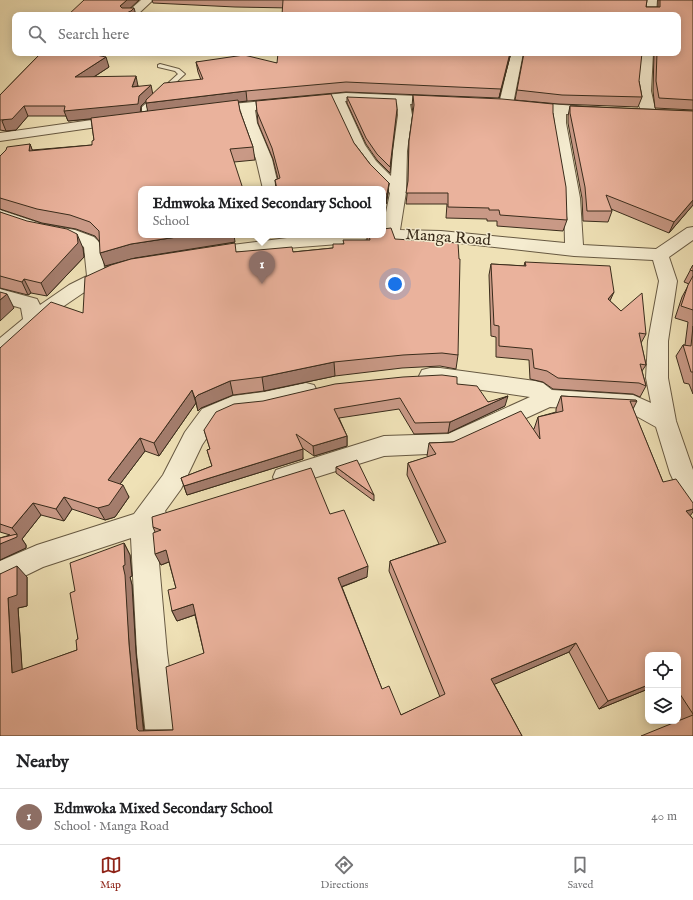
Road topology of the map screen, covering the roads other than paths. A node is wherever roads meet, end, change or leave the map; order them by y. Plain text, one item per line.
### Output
1 (148, 0) edge
2 (652, 0) edge
3 (134, 12) edge
4 (650, 12) edge
5 (515, 56) edge
6 (647, 56) edge
7 (160, 66) dead end
8 (336, 98) junction
9 (403, 100) junction
10 (453, 102) edge
11 (247, 106) junction
12 (559, 110) junction
13 (195, 112) edge
14 (609, 112) edge
15 (649, 113) edge
16 (158, 116) edge
17 (144, 118) junction
18 (0, 136) edge
19 (270, 186) edge
20 (398, 192) junction
21 (0, 215) edge
22 (693, 232) edge
23 (386, 235) edge
24 (390, 235) junction
25 (312, 238) edge
26 (286, 239) edge
27 (574, 250) junction
28 (660, 255) junction
29 (189, 257) edge
30 (127, 267) edge
31 (96, 278) junction
32 (0, 294) edge
33 (33, 320) junction
34 (0, 350) edge
35 (409, 377) edge
36 (328, 386) edge
37 (548, 398) junction
38 (665, 421) junction
39 (267, 483) edge
40 (693, 495) edge
41 (179, 510) edge
42 (143, 522) junction
43 (0, 575) edge
44 (162, 736) edge

1 - 3 street
2 - 4 street
5 - 12 street
6 - 15 street
7 - 17 lane
8 - 9 street
8 - 11 street
8 - 20 street
9 - 10 street
9 - 20 street
11 - 13 street
11 - 19 street
12 - 14 street
12 - 27 street
16 - 17 street
17 - 18 street
20 - 24 street
21 - 31 street
22 - 28 street
23 - 24 street, Manga Road
24 - 27 street, Manga Road
25 - 26 street, Manga Road
26 - 29 street, Manga Road
27 - 28 street, Manga Road
28 - 38 street
30 - 31 street
31 - 33 street
32 - 33 street
33 - 34 street
35 - 37 street
36 - 42 street
37 - 38 street
37 - 39 street
38 - 40 street
41 - 42 street
42 - 43 street
42 - 44 street

